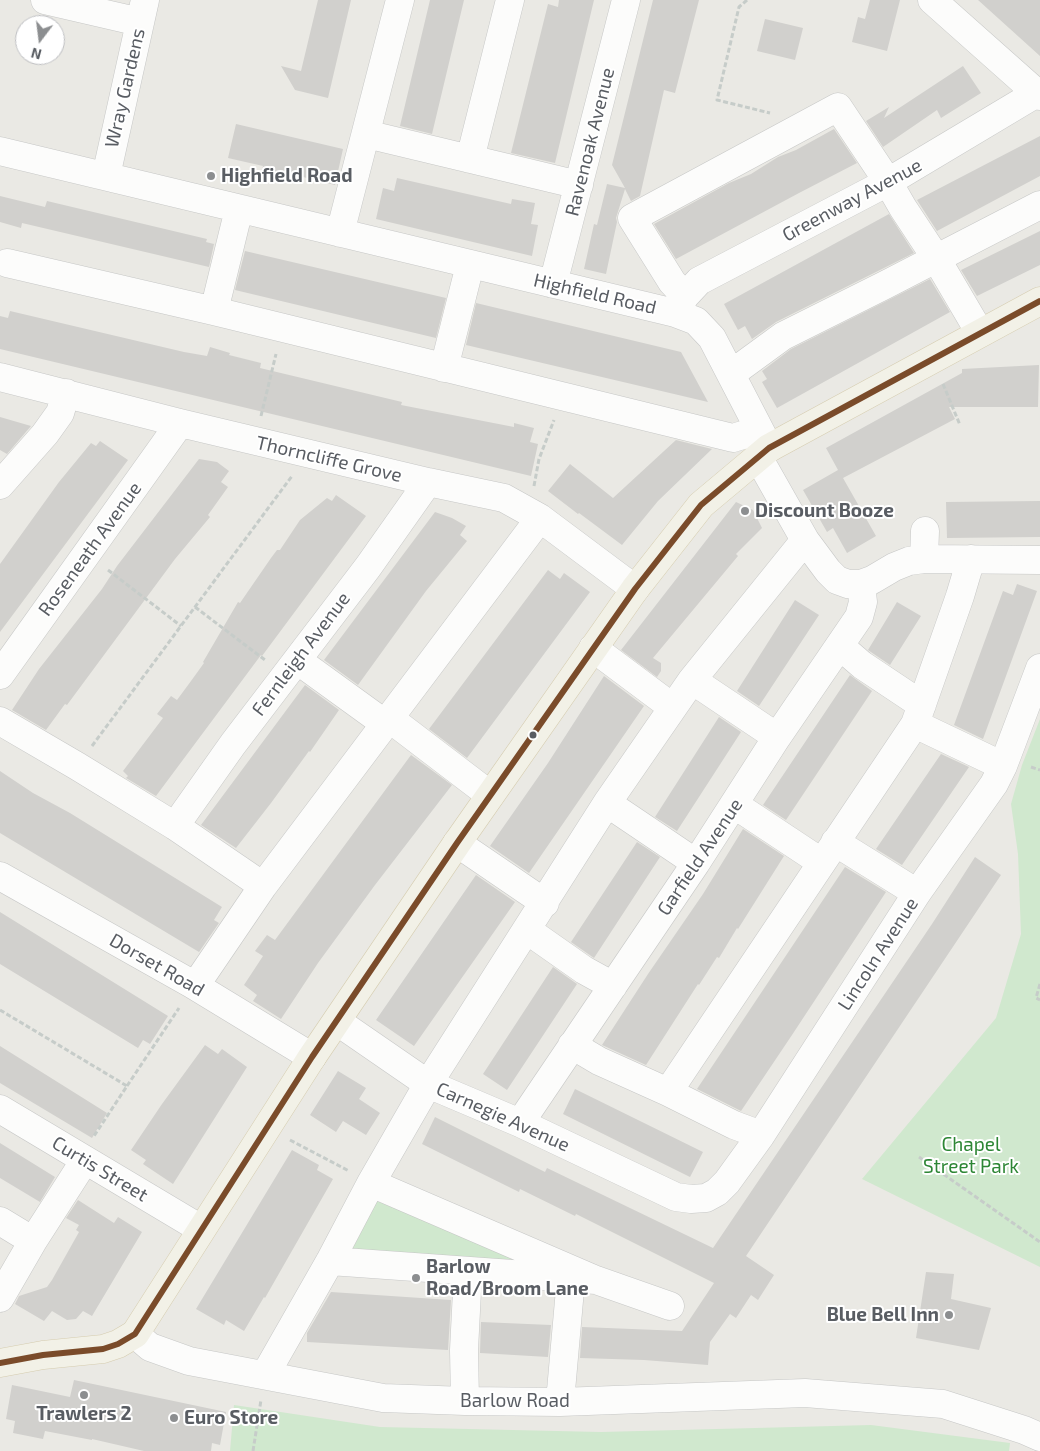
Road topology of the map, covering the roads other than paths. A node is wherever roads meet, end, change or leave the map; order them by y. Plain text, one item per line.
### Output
1 (45, 0) edge
2 (400, 0) edge
3 (510, 0) edge
4 (626, 0) edge
5 (932, 0) edge
6 (142, 11) edge
7 (1038, 95) edge
8 (366, 134) junction
9 (0, 151) edge
10 (470, 159) junction
11 (106, 176) junction
12 (888, 182) junction
13 (579, 185) junction
14 (1040, 205) edge
15 (240, 209) junction
16 (340, 233) junction
17 (936, 258) junction
18 (7, 262) dead end
19 (470, 265) junction
20 (553, 284) junction
21 (1040, 301) edge
22 (680, 305) junction
23 (214, 311) junction
24 (980, 333) junction
25 (444, 368) junction
26 (730, 374) junction
27 (0, 377) edge
28 (66, 393) junction
29 (180, 423) junction
30 (762, 445) junction
31 (428, 482) junction
32 (0, 485) edge
33 (533, 514) junction
34 (925, 531) dead end
35 (806, 540) junction
36 (924, 559) junction
37 (971, 559) junction
38 (1040, 560) edge
39 (861, 584) junction
40 (634, 589) junction
41 (840, 646) junction
42 (593, 648) junction
43 (291, 668) junction
44 (1040, 668) edge
45 (0, 675) edge
46 (692, 680) junction
47 (672, 707) junction
48 (918, 714) junction
49 (386, 720) junction
50 (0, 721) edge
51 (777, 737) junction
52 (1003, 766) junction
53 (490, 795) junction
54 (607, 804) junction
55 (735, 805) junction
56 (175, 826) junction
57 (457, 842) junction
58 (828, 852) junction
59 (696, 863) junction
60 (0, 876) edge
61 (263, 886) junction
62 (917, 893) junction
63 (545, 903) junction
64 (528, 930) junction
65 (194, 985) junction
66 (612, 986) junction
67 (338, 1022) junction
68 (572, 1046) junction
69 (312, 1057) junction
70 (428, 1084) junction
71 (668, 1092) junction
72 (0, 1109) edge
73 (520, 1123) junction
74 (761, 1136) junction
75 (83, 1159) junction
76 (371, 1183) junction
77 (676, 1197) joint
78 (0, 1221) edge
79 (201, 1229) junction
80 (34, 1241) junction
81 (330, 1262) junction
82 (468, 1271) junction
83 (584, 1279) junction
84 (0, 1298) edge
85 (670, 1306) dead end
86 (134, 1334) junction
87 (0, 1363) edge
88 (265, 1375) junction
89 (465, 1401) junction
90 (560, 1402) junction
91 (1040, 1437) edge

1 - 6 street
2 - 8 street
3 - 10 street
4 - 13 street, Ravenoak Avenue
5 - 7 street
6 - 11 street, Wray Gardens
7 - 12 street, Greenway Avenue
8 - 10 street
8 - 16 street
9 - 11 street, Highfield Road
10 - 13 street
11 - 15 street, Highfield Road
12 - 17 street
12 - 22 street, Greenway Avenue
12 - 22 street
13 - 20 street, Ravenoak Avenue
14 - 17 street
15 - 16 street, Highfield Road
15 - 23 street
16 - 19 street, Highfield Road
17 - 24 street
17 - 26 street
18 - 23 street
19 - 20 street, Highfield Road
19 - 25 street
20 - 22 street, Highfield Road
21 - 24 main road
22 - 26 street, Highfield Road
23 - 25 street
24 - 30 main road
25 - 30 street
26 - 30 street, Highfield Road
27 - 28 street, Thorncliffe Grove
28 - 29 street, Thorncliffe Grove
28 - 32 street
29 - 31 street, Thorncliffe Grove
29 - 45 street, Roseneath Avenue
30 - 35 street, Highfield Road
30 - 40 main road
31 - 33 street, Thorncliffe Grove
31 - 43 street, Fernleigh Avenue
33 - 40 street, Thorncliffe Grove
33 - 49 street
34 - 36 street
35 - 39 street, Highfield Road
35 - 46 street
36 - 37 street
36 - 39 street
37 - 38 street
37 - 48 street
39 - 41 street, Garfield Avenue
40 - 42 main road
41 - 48 street
41 - 51 street, Garfield Avenue
42 - 47 street
42 - 53 main road
43 - 49 street
43 - 56 street, Fernleigh Avenue
44 - 52 street, Lincoln Avenue
46 - 47 street
46 - 51 street
47 - 54 street
48 - 52 street
48 - 58 street
49 - 53 street
49 - 61 street
50 - 56 street
51 - 55 street, Garfield Avenue
52 - 62 street, Lincoln Avenue
53 - 57 main road
54 - 59 street
54 - 63 street
55 - 58 street
55 - 59 street, Garfield Avenue
56 - 61 street
57 - 63 street
57 - 67 main road
58 - 62 street
58 - 71 street
59 - 66 street, Garfield Avenue
60 - 65 street, Dorset Road
61 - 65 street
62 - 74 street, Lincoln Avenue
63 - 64 street
64 - 66 street
64 - 70 street
65 - 69 street, Dorset Road
66 - 68 street, Garfield Avenue
67 - 69 main road
67 - 70 street, Carnegie Avenue
68 - 71 street
68 - 73 street, Garfield Avenue
69 - 79 main road
70 - 73 street, Carnegie Avenue
70 - 76 street
71 - 74 street
72 - 75 street, Curtis Street
73 - 77 street, Carnegie Avenue
74 - 77 street, Lincoln Avenue
75 - 79 street, Curtis Street
75 - 80 street
76 - 81 street
76 - 83 street
78 - 80 street
79 - 86 main road
80 - 84 street
81 - 82 street
81 - 88 street
82 - 83 street
82 - 89 street
83 - 85 street
83 - 90 street
86 - 87 main road
86 - 88 street, Barlow Road
88 - 89 street, Barlow Road
89 - 90 street, Barlow Road
90 - 91 street, Barlow Road

